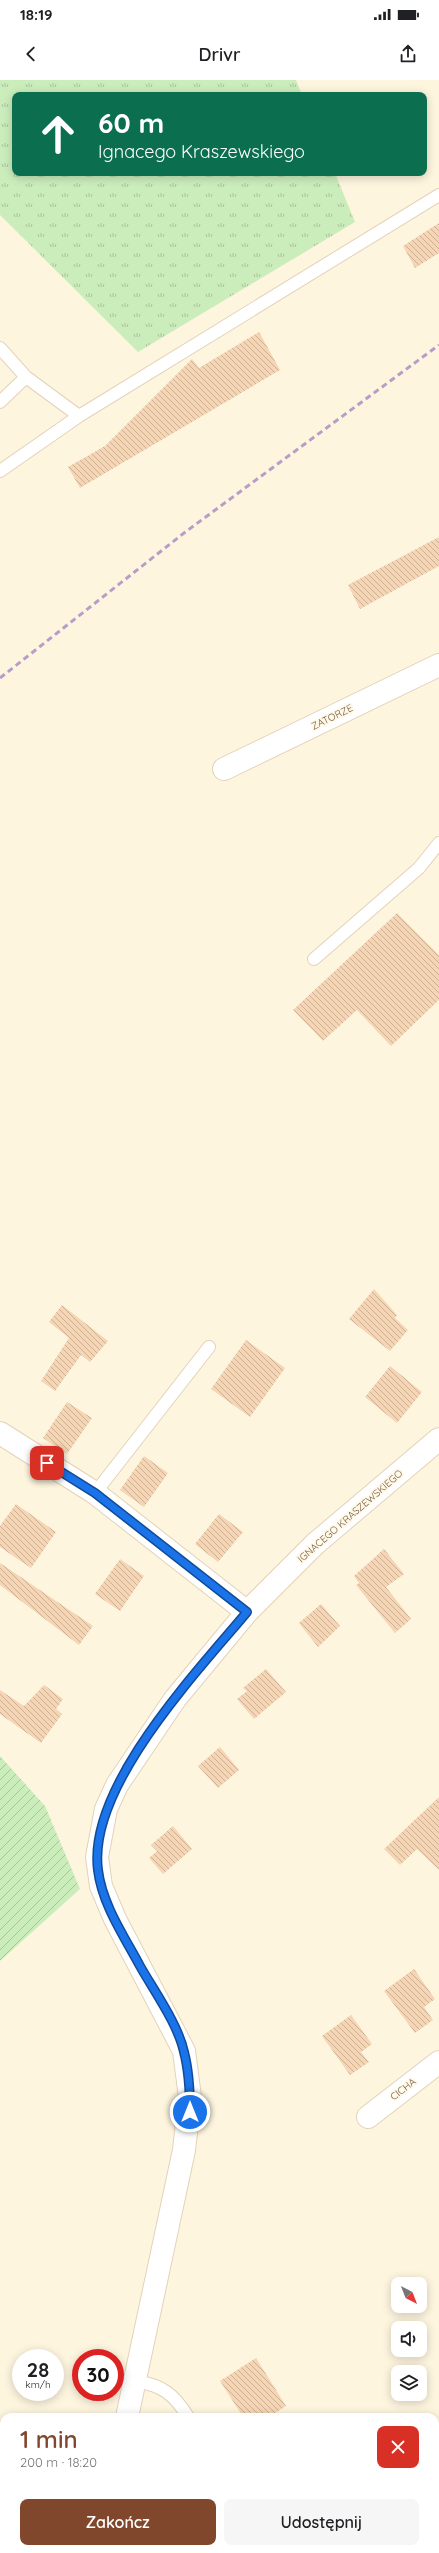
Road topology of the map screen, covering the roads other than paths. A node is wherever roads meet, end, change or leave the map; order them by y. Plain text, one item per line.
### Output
1 (439, 195) edge
2 (0, 348) edge
3 (26, 377) junction
4 (0, 402) edge
5 (79, 416) junction
6 (0, 471) edge
7 (439, 665) edge
8 (224, 769) dead end
9 (439, 843) edge
10 (314, 959) dead end
11 (209, 1347) dead end
12 (0, 1433) edge
13 (439, 1439) edge
14 (95, 1493) junction
15 (247, 1612) junction
16 (439, 2062) edge
17 (368, 2117) dead end
18 (135, 2381) junction
19 (128, 2413) edge
20 (185, 2413) edge

1 - 5 lane
2 - 3 lane
3 - 4 lane
3 - 5 lane
5 - 6 lane
7 - 8 street, ZATORZE
9 - 10 lane
11 - 14 lane
12 - 14 street
13 - 15 street, IGNACEGO KRASZEWSKIEGO
14 - 15 street
15 - 18 street, IGNACEGO KRASZEWSKIEGO
16 - 17 street, CICHA
18 - 19 street, IGNACEGO KRASZEWSKIEGO
18 - 20 lane

